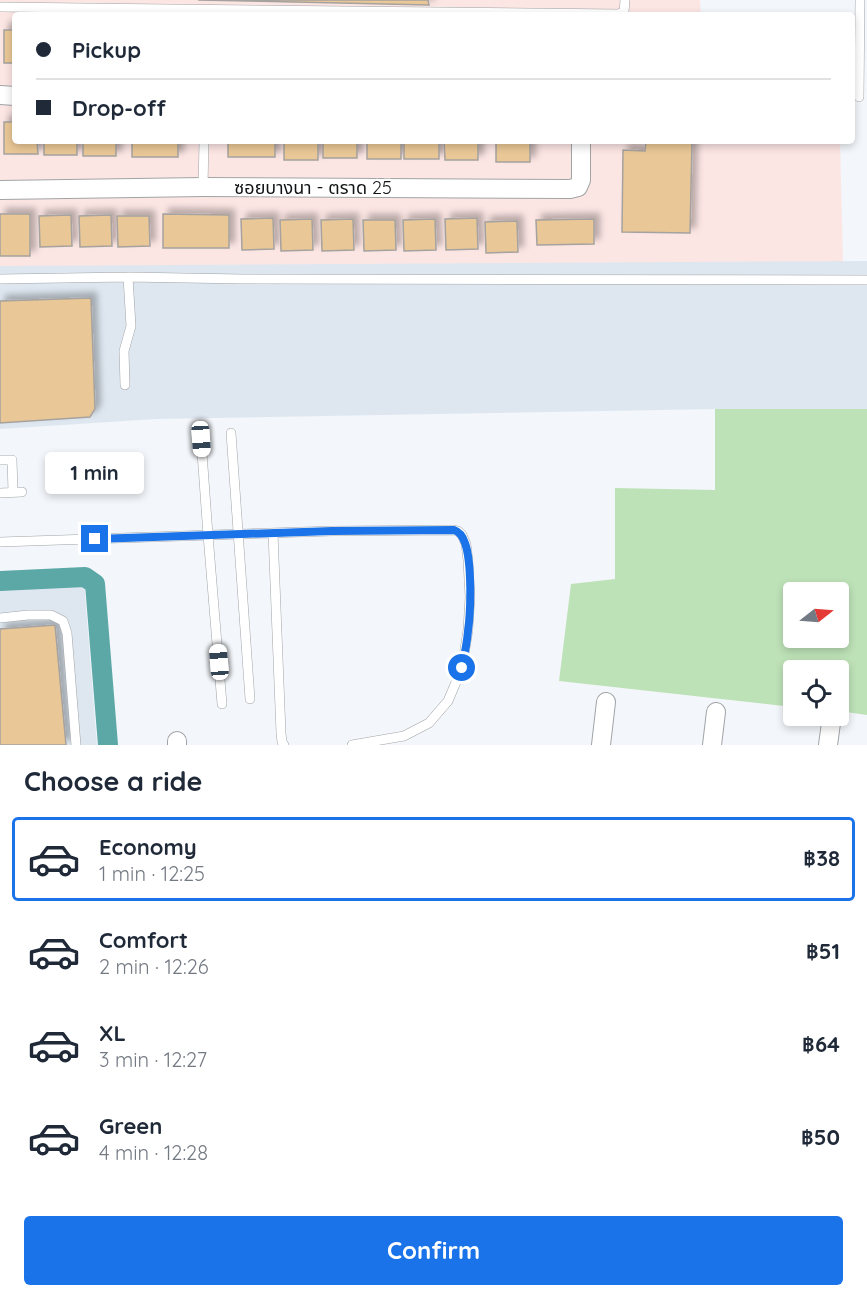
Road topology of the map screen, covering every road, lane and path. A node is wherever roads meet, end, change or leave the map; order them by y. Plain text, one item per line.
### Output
1 (860, 0) edge
2 (0, 7) edge
3 (441, 12) edge
4 (859, 97) dead end
5 (204, 144) edge
6 (581, 144) edge
7 (203, 187) junction
8 (0, 190) edge
9 (128, 277) junction
10 (0, 279) edge
11 (867, 280) edge
12 (125, 385) dead end
13 (231, 433) dead end
14 (201, 439) dead end
15 (0, 460) edge
16 (0, 493) edge
17 (273, 533) junction
18 (239, 534) junction
19 (208, 535) junction
20 (0, 542) edge
21 (0, 618) edge
22 (250, 699) dead end
23 (606, 702) dead end
24 (222, 704) dead end
25 (716, 712) dead end
26 (831, 726) edge
27 (76, 745) edge
28 (284, 745) edge
29 (352, 745) edge
30 (601, 745) edge
31 (712, 745) edge
32 (828, 745) edge

1 - 4 lane
2 - 3 lane
5 - 7 lane
6 - 7 street, ซอยบางนา - ตราด 25
7 - 8 street, ซอยบางนา - ตราด 25
9 - 10 lane
9 - 11 lane
9 - 12 lane
13 - 18 lane
14 - 19 lane
15 - 16 lane
17 - 18 lane
17 - 28 lane
17 - 29 lane
18 - 19 lane
18 - 22 lane
19 - 20 lane
19 - 24 lane
21 - 27 lane
23 - 30 street
25 - 31 street
26 - 32 street

